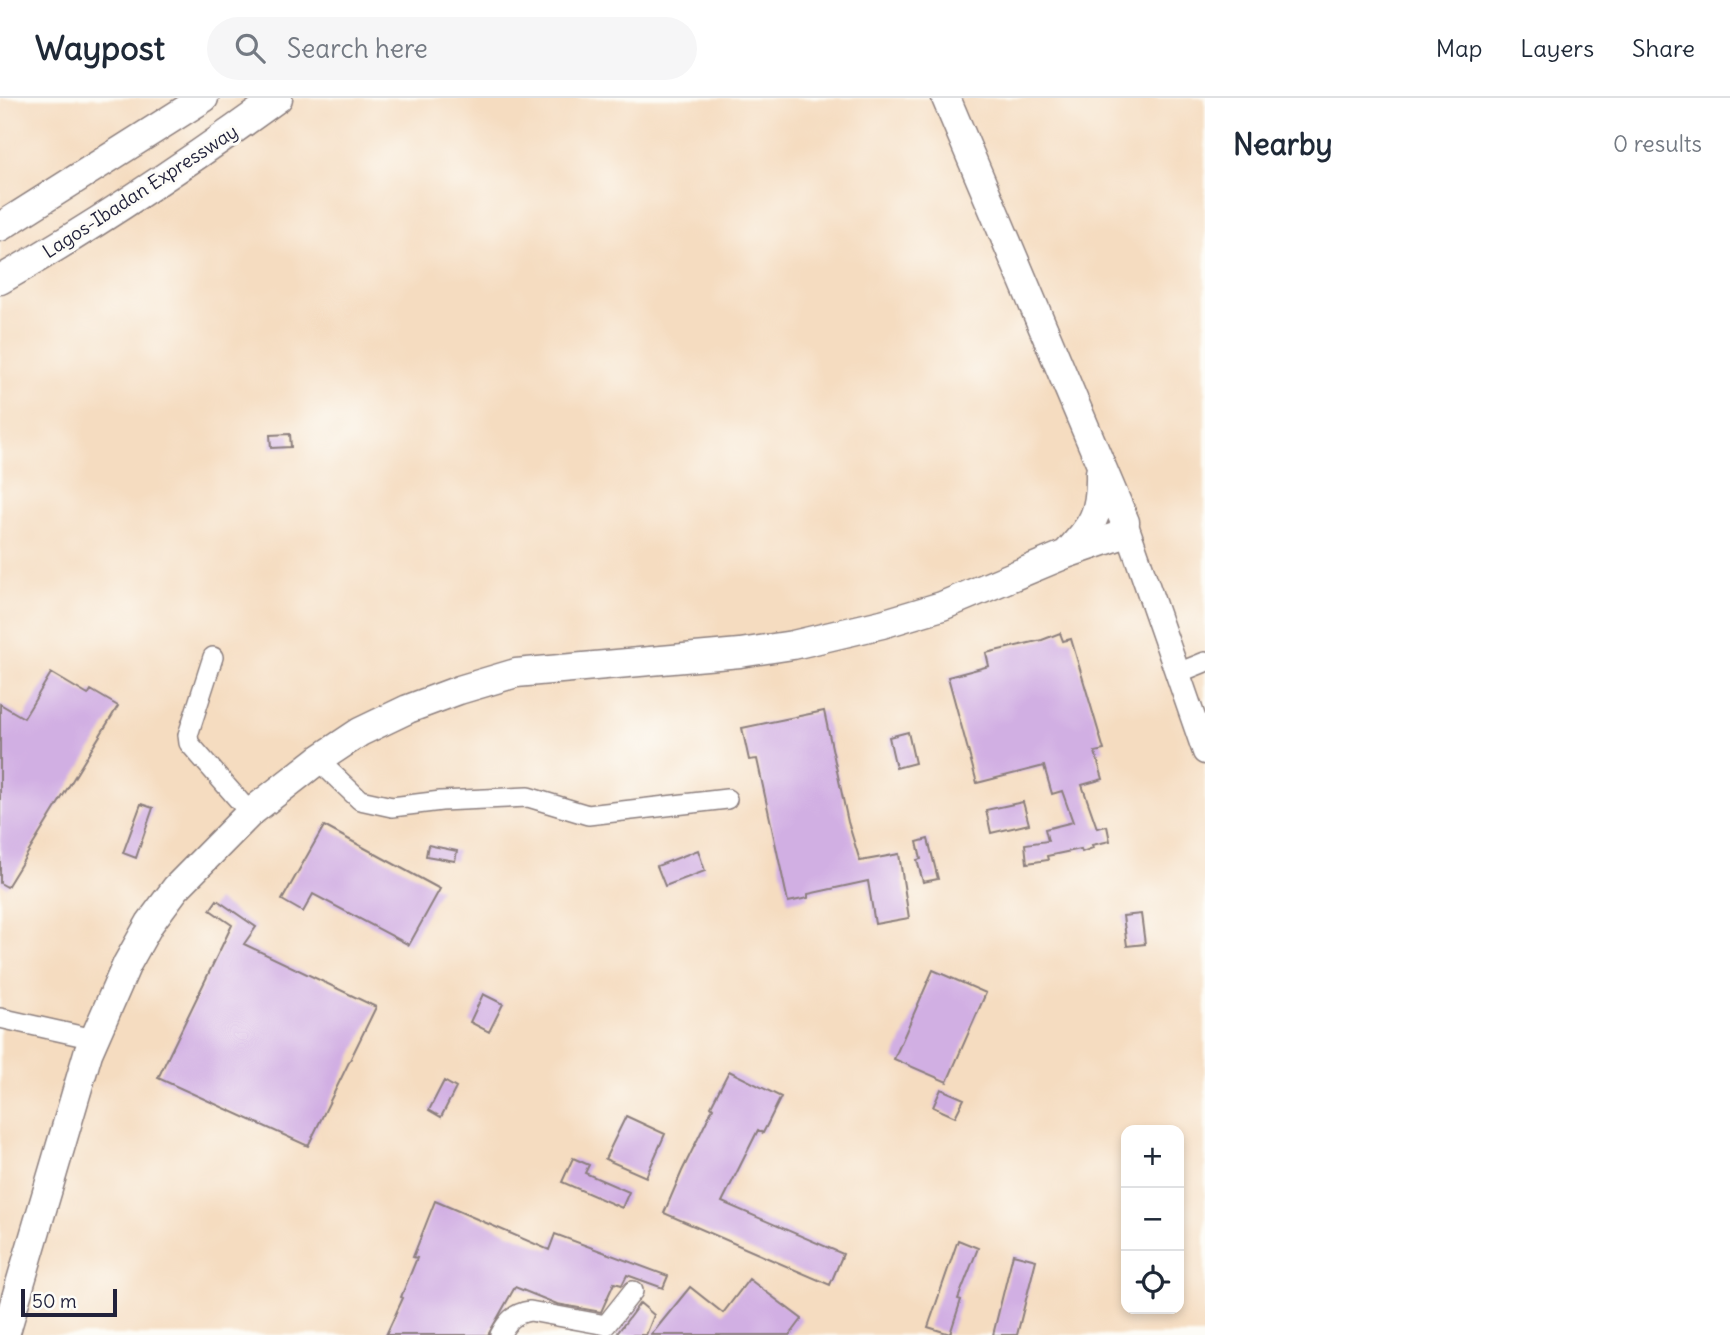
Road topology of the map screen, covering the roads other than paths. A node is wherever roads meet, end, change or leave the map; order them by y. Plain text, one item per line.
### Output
1 (204, 98) edge
2 (278, 98) edge
3 (946, 98) edge
4 (0, 227) edge
5 (0, 279) edge
6 (1099, 464) junction
7 (1125, 522) junction
8 (1066, 554) junction
9 (213, 657) dead end
10 (1205, 662) edge
11 (1178, 673) junction
12 (1205, 752) edge
13 (318, 760) junction
14 (727, 799) dead end
15 (250, 813) junction
16 (0, 1018) edge
17 (94, 1039) junction
18 (633, 1291) dead end
19 (5, 1335) edge
20 (500, 1335) edge

1 - 4 highway
2 - 5 highway, Lagos-Ibadan Expressway
3 - 6 highway
6 - 7 highway
6 - 8 highway
7 - 8 highway
7 - 11 main road
8 - 13 highway
9 - 15 street
10 - 11 street
11 - 12 main road
13 - 14 street
13 - 15 highway
15 - 17 highway
16 - 17 street
17 - 19 highway
18 - 20 street

